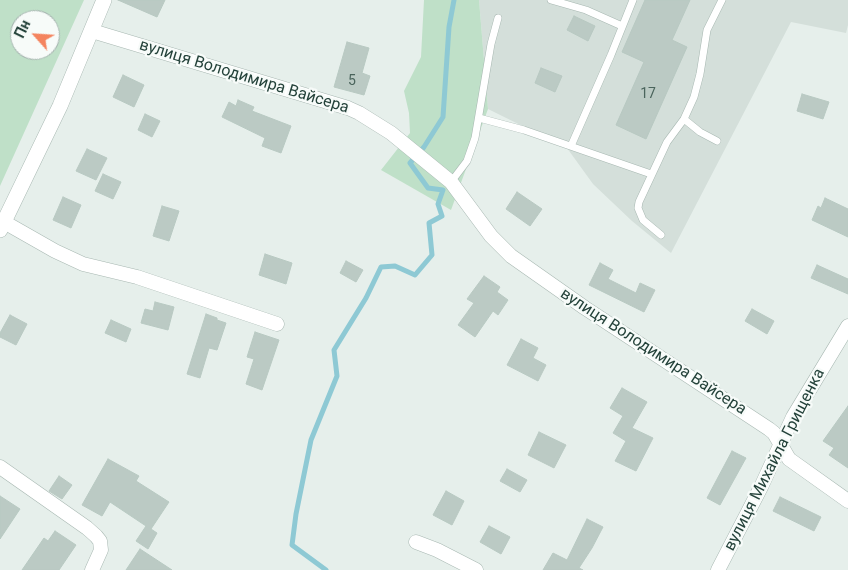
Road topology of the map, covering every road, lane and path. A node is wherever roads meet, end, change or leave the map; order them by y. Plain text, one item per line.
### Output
1 (104, 0) edge
2 (551, 0) edge
3 (633, 0) edge
4 (722, 0) edge
5 (498, 18) dead end
6 (622, 26) junction
7 (92, 31) junction
8 (479, 118) junction
9 (684, 119) junction
10 (717, 141) dead end
11 (571, 146) junction
12 (651, 174) junction
13 (451, 182) junction
14 (2, 226) edge
15 (661, 235) dead end
16 (277, 324) dead end
17 (848, 326) edge
18 (780, 443) junction
19 (0, 467) edge
20 (848, 501) edge
21 (416, 542) dead end
22 (92, 570) edge
23 (476, 570) edge
24 (718, 570) edge

1 - 7 street
2 - 6 lane
3 - 6 lane
4 - 9 lane
5 - 8 lane
6 - 11 lane
7 - 13 street, вулиця Володимира Вайсера
7 - 14 street
8 - 11 lane
8 - 13 lane
9 - 10 lane
9 - 12 lane
11 - 12 lane
12 - 15 lane
13 - 18 street, вулиця Володимира Вайсера
14 - 16 street
17 - 18 street, вулиця Михайла Грищенка
18 - 20 street, вулиця Володимира Вайсера
18 - 24 street, вулиця Михайла Грищенка
19 - 22 street
21 - 23 street

